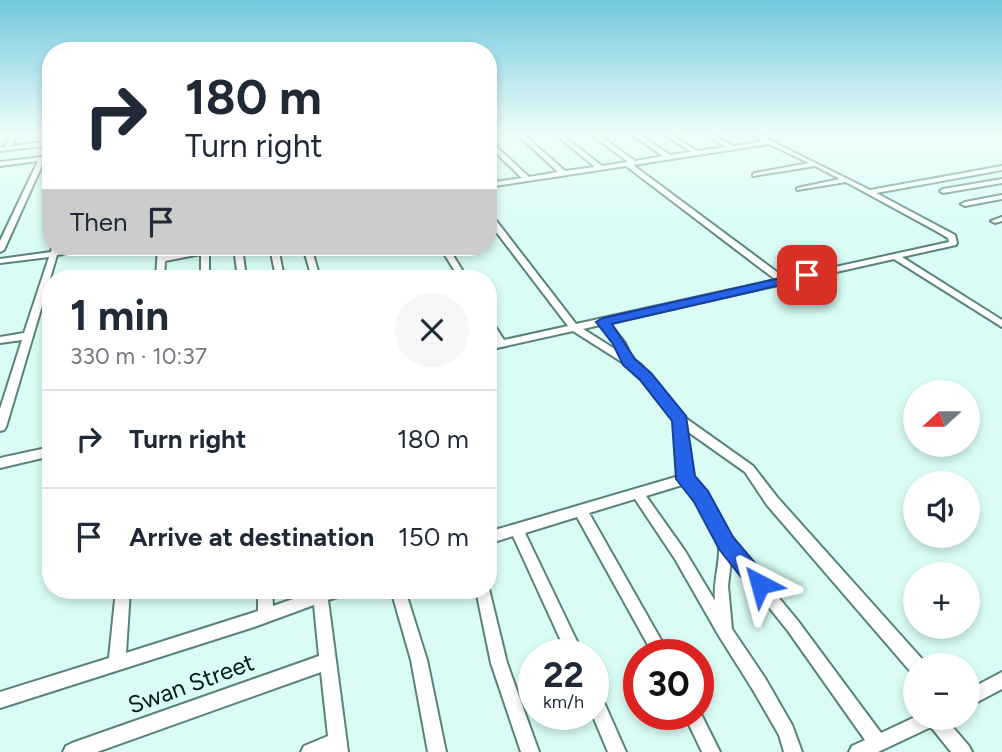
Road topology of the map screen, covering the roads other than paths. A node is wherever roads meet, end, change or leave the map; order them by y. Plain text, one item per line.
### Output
1 (41, 169) edge
2 (517, 169) edge
3 (559, 169) edge
4 (594, 169) edge
5 (639, 169) edge
6 (788, 169) edge
7 (827, 169) edge
8 (1001, 169) edge
9 (564, 174) junction
10 (755, 175) dead end
11 (527, 179) junction
12 (847, 180) junction
13 (1002, 181) edge
14 (497, 183) edge
15 (799, 189) dead end
16 (943, 191) dead end
17 (869, 192) junction
18 (1002, 197) edge
19 (965, 204) dead end
20 (497, 228) edge
21 (0, 250) edge
22 (42, 253) edge
23 (178, 256) edge
24 (897, 257) junction
25 (162, 259) joint
26 (2, 261) edge
27 (0, 270) edge
28 (161, 270) edge
29 (782, 280) junction
30 (42, 290) edge
31 (603, 322) junction
32 (1002, 324) edge
33 (573, 327) junction
34 (27, 336) junction
35 (497, 337) edge
36 (0, 340) edge
37 (501, 344) junction
38 (497, 345) edge
39 (628, 362) junction
40 (680, 420) junction
41 (0, 427) edge
42 (42, 453) edge
43 (0, 463) edge
44 (685, 479) junction
45 (637, 492) junction
46 (580, 510) junction
47 (516, 529) junction
48 (497, 535) edge
49 (726, 543) junction
50 (122, 599) edge
51 (265, 599) edge
52 (312, 599) edge
53 (320, 599) edge
54 (401, 599) edge
55 (485, 599) edge
56 (266, 616) junction
57 (724, 631) junction
58 (568, 639) edge
59 (653, 639) edge
60 (905, 653) edge
61 (326, 662) junction
62 (117, 663) junction
63 (1002, 680) edge
64 (980, 692) edge
65 (0, 700) edge
66 (607, 730) edge
67 (700, 730) edge
68 (906, 730) edge
69 (943, 730) edge
70 (877, 743) junction
71 (337, 747) edge
72 (72, 752) edge
73 (310, 752) edge
74 (437, 752) edge
75 (530, 752) edge
76 (617, 752) edge
77 (711, 752) edge
78 (793, 752) edge
79 (858, 752) edge
80 (963, 752) edge

1 - 21 street
2 - 11 street
3 - 9 street
4 - 9 street
5 - 29 street
6 - 10 street
7 - 12 street
8 - 17 street
9 - 11 street
11 - 14 street
12 - 15 street
12 - 17 street
13 - 16 street
17 - 24 street
18 - 19 street
20 - 33 street
22 - 26 street
23 - 25 street
24 - 29 street
24 - 32 street
25 - 28 street
26 - 27 street
29 - 31 street
30 - 34 street
31 - 33 street
31 - 39 street
33 - 37 street
33 - 39 street
34 - 36 street
34 - 41 street
35 - 37 street
37 - 38 street
39 - 40 street
40 - 44 street
40 - 60 street
42 - 43 street
44 - 45 street
44 - 49 street
45 - 46 street
45 - 57 street
46 - 47 street
46 - 59 street
47 - 48 street
47 - 58 street
49 - 57 street
49 - 70 street
50 - 62 street
51 - 56 street
52 - 56 street
53 - 61 street
54 - 74 street
55 - 75 street
56 - 62 street
57 - 78 street
61 - 71 street
61 - 72 street, Swan Street
62 - 65 street
63 - 64 street
66 - 76 street
67 - 77 street
68 - 70 street
69 - 80 street
70 - 79 street
71 - 73 street

